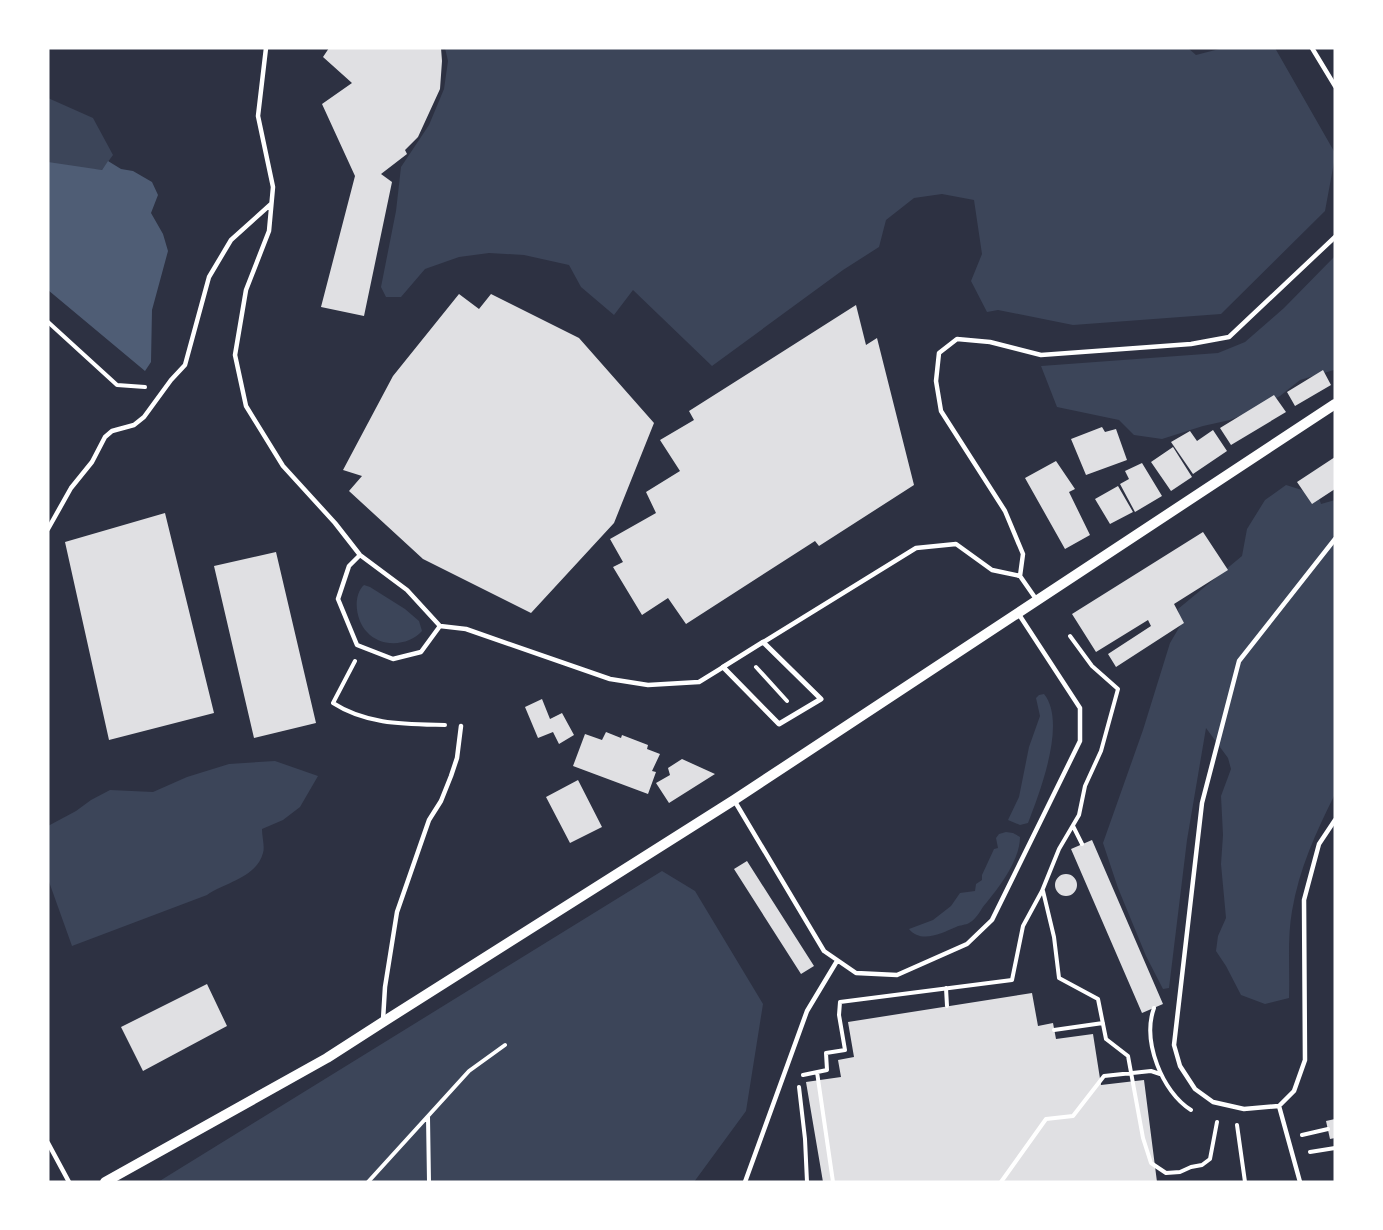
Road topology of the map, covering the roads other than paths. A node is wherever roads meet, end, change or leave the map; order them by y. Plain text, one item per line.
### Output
1 (266, 48) edge
2 (1312, 48) edge
3 (1335, 86) edge
4 (271, 204) junction
5 (1335, 237) edge
6 (1335, 404) edge
7 (48, 529) edge
8 (1335, 539) edge
9 (360, 555) junction
10 (1020, 576) junction
11 (1037, 600) junction
12 (1018, 613) junction
13 (441, 626) junction
14 (763, 642) junction
15 (723, 667) junction
16 (461, 726) road end
17 (734, 800) junction
18 (1335, 820) edge
19 (837, 961) junction
20 (383, 1022) junction
21 (1279, 1106) junction
22 (48, 1143) edge
23 (749, 1180) edge
24 (69, 1182) edge
25 (105, 1182) edge
26 (1300, 1182) edge

1 - 4 lane
2 - 3 lane
4 - 7 lane
4 - 9 lane
5 - 10 lane
6 - 11 street
8 - 21 lane
9 - 13 lane
9 - 13 lane
10 - 11 lane
10 - 14 lane
11 - 12 street
12 - 17 street
12 - 19 lane
13 - 15 lane
14 - 15 street
14 - 15 lane
14 - 15 street
16 - 20 lane
17 - 19 lane
17 - 20 street
18 - 21 lane
19 - 23 lane
20 - 25 street
21 - 26 lane
22 - 24 lane

